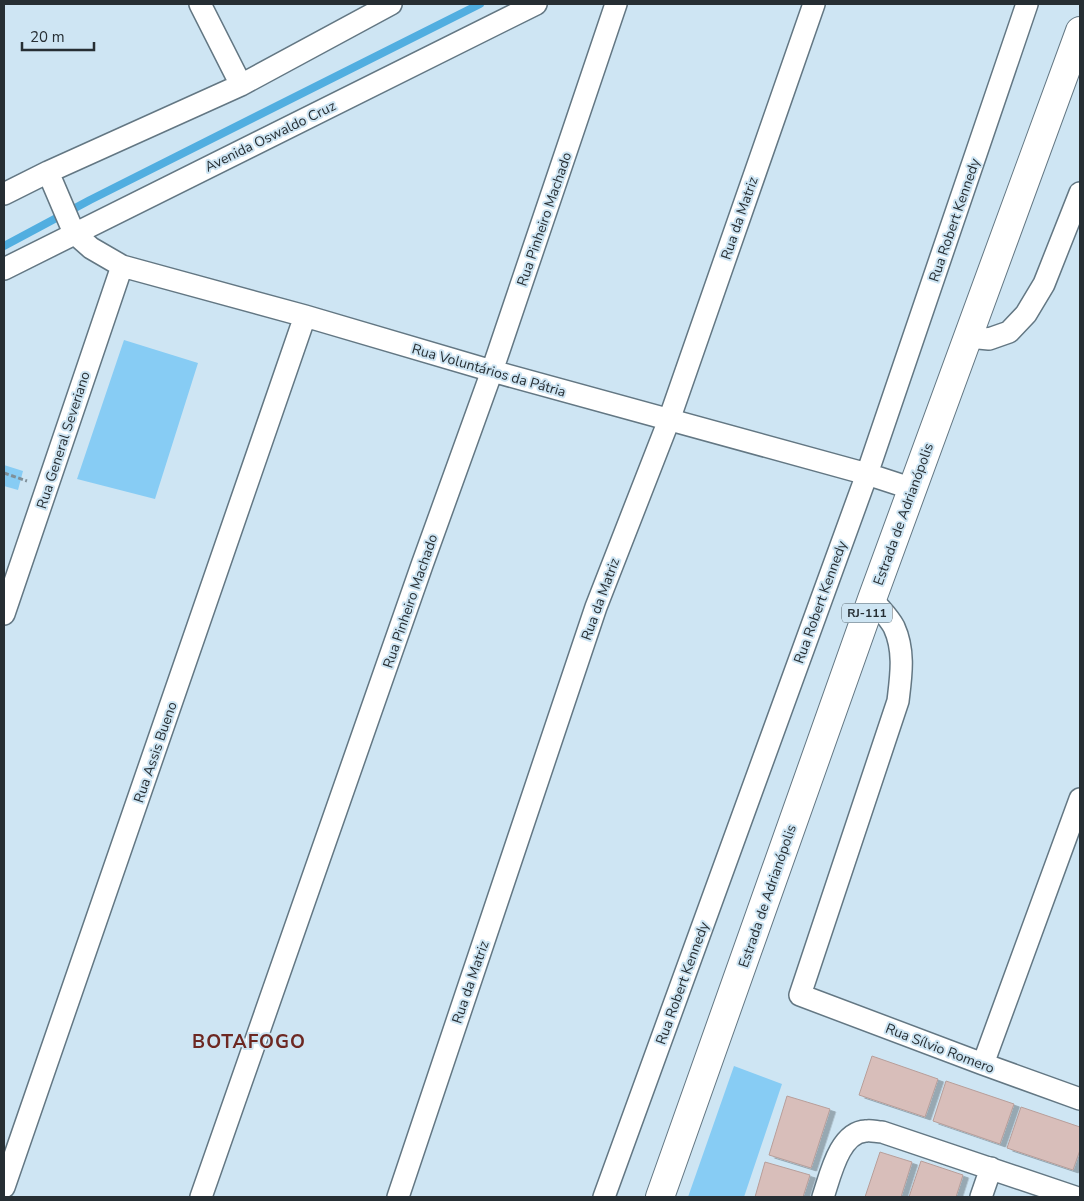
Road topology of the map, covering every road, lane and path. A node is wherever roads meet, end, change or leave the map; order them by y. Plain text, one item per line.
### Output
1 (200, 4) edge
2 (391, 4) edge
3 (536, 4) edge
4 (616, 4) edge
5 (814, 4) edge
6 (1027, 4) edge
7 (1080, 31) edge
8 (241, 85) junction
9 (48, 172) junction
10 (1080, 193) edge
11 (4, 194) edge
12 (72, 228) junction
13 (122, 266) junction
14 (4, 269) edge
15 (305, 316) junction
16 (968, 337) junction
17 (492, 371) junction
18 (669, 420) junction
19 (867, 474) junction
20 (913, 489) junction
21 (872, 599) junction
22 (4, 614) edge
23 (1080, 799) edge
24 (983, 1064) junction
25 (1080, 1099) edge
26 (991, 1168) junction
27 (4, 1187) edge
28 (201, 1197) edge
29 (398, 1197) edge
30 (604, 1197) edge
31 (660, 1197) edge
32 (823, 1197) edge
33 (981, 1197) edge
34 (1075, 1197) edge

1 - 8 street
2 - 8 street
3 - 12 street, Avenida Oswaldo Cruz
4 - 17 street, Rua Pinheiro Machado
5 - 18 street, Rua da Matriz
6 - 19 street, Rua Robert Kennedy
7 - 16 main road, Estrada de Adrianópolis / RJ-111
8 - 9 street
9 - 11 street
9 - 12 street
10 - 16 street
12 - 13 street, Rua Voluntários da Pátria
12 - 14 street, Avenida Oswaldo Cruz
13 - 15 street, Rua Voluntários da Pátria
13 - 22 street, Rua General Severiano
15 - 17 street, Rua Voluntários da Pátria
15 - 27 street, Rua Assis Bueno
16 - 20 main road, Estrada de Adrianópolis / RJ-111
17 - 18 street, Rua Voluntários da Pátria
17 - 28 street, Rua Pinheiro Machado
18 - 19 street, Rua Voluntários da Pátria
18 - 29 street, Rua da Matriz
19 - 20 street, Rua Voluntários da Pátria
19 - 30 street, Rua Robert Kennedy
20 - 21 main road, Estrada de Adrianópolis / RJ-111
21 - 24 street, Rua Sílvio Romero
21 - 31 main road, Estrada de Adrianópolis / RJ-111
23 - 24 street
24 - 25 street, Rua Sílvio Romero
26 - 32 street
26 - 33 street
26 - 34 street

